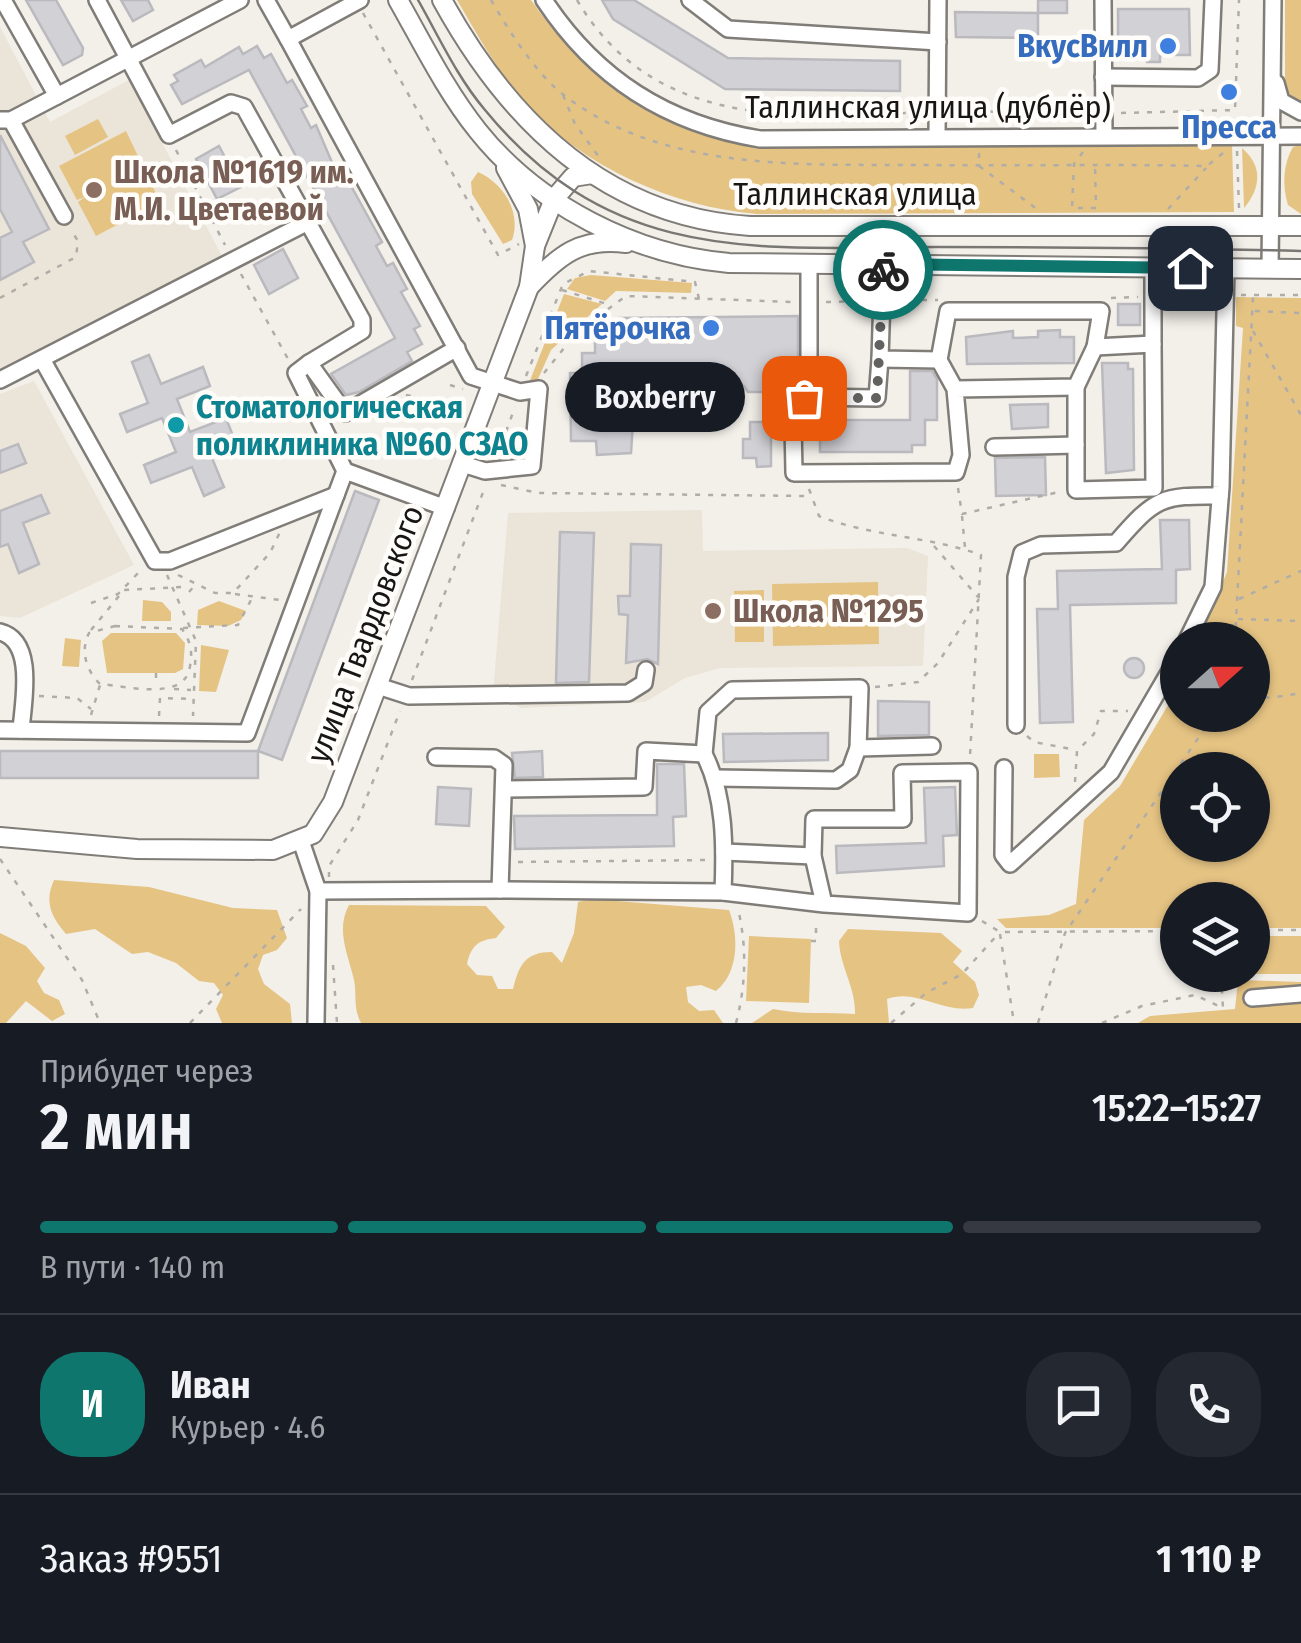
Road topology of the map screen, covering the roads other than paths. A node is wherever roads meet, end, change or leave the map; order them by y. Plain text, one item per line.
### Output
1 (4, 0) edge
2 (97, 0) edge
3 (240, 0) edge
4 (266, 0) edge
5 (398, 0) edge
6 (442, 0) edge
7 (544, 0) edge
8 (690, 0) edge
9 (938, 0) edge
10 (1103, 0) edge
11 (1213, 0) edge
12 (1272, 0) edge
13 (358, 1) edge
14 (288, 38) junction
15 (938, 42) junction
16 (130, 61) junction
17 (1272, 70) junction
18 (1103, 76) junction
19 (58, 96) junction
20 (1301, 112) edge
21 (6, 120) edge
22 (1096, 135) junction
23 (937, 136) junction
24 (1272, 136) junction
25 (1301, 136) edge
26 (499, 156) junction
27 (599, 168) junction
28 (554, 199) junction
29 (64, 216) road end
30 (306, 223) junction
31 (1271, 226) junction
32 (1301, 226) edge
33 (530, 244) junction
34 (640, 245) junction
35 (809, 263) junction
36 (883, 264) junction
37 (1153, 267) junction
38 (1226, 268) junction
39 (1270, 268) junction
40 (1301, 269) edge
41 (528, 287) junction
42 (1152, 344) junction
43 (458, 348) junction
44 (1094, 348) junction
45 (880, 359) junction
46 (938, 360) junction
47 (43, 361) junction
48 (309, 363) junction
49 (0, 380) edge
50 (493, 384) junction
51 (1076, 387) junction
52 (955, 389) junction
53 (804, 398) junction
54 (1076, 444) junction
55 (994, 447) dead end
56 (463, 464) junction
57 (345, 471) junction
58 (336, 495) junction
59 (1220, 496) junction
60 (446, 508) junction
61 (1195, 622) edge
62 (0, 632) edge
63 (646, 670) dead end
64 (378, 686) junction
65 (1160, 686) edge
66 (1016, 725) road end
67 (0, 730) edge
68 (21, 730) junction
69 (932, 746) dead end
70 (858, 748) junction
71 (704, 754) junction
72 (436, 757) dead end
73 (1004, 768) dead end
74 (716, 778) junction
75 (504, 789) junction
76 (0, 837) edge
77 (301, 841) junction
78 (724, 856) junction
79 (814, 856) junction
80 (324, 890) junction
81 (500, 890) junction
82 (722, 892) junction
83 (820, 906) junction
84 (1301, 994) edge
85 (1252, 998) dead end
86 (316, 1023) edge

1 - 19 street
2 - 16 street
3 - 16 street
4 - 14 street
5 - 26 main road
6 - 27 main road, Таллинская улица
7 - 23 street, Таллинская улица (дублёр)
8 - 15 street
9 - 15 street
10 - 18 street
11 - 18 street
12 - 17 street
13 - 14 street
14 - 43 street
15 - 23 street
16 - 19 street
16 - 30 street
17 - 20 street
17 - 24 street
18 - 22 street
19 - 21 street
21 - 29 street
22 - 23 street, Таллинская улица (дублёр)
22 - 24 street, Таллинская улица (дублёр)
24 - 25 street, Таллинская улица (дублёр)
24 - 31 street
26 - 28 main road
26 - 33 main road
27 - 28 main road
27 - 31 main road, Таллинская улица
28 - 33 main road, улица Твардовского
28 - 34 main road
30 - 47 street
30 - 48 street
31 - 32 main road, Таллинская улица
31 - 39 street
33 - 41 main road, улица Твардовского
34 - 35 main road
34 - 41 main road
35 - 36 main road
35 - 53 street
36 - 37 main road
36 - 45 street
37 - 38 main road
37 - 42 street
38 - 39 main road
38 - 59 street
39 - 40 main road
41 - 50 main road, улица Твардовского
42 - 44 street
42 - 54 street
43 - 48 street
43 - 50 street
44 - 46 street
44 - 51 street
45 - 46 street
45 - 53 street
46 - 52 street
47 - 49 street
47 - 58 street
48 - 57 street
50 - 56 main road, улица Твардовского
50 - 56 street
51 - 52 street
51 - 54 street
52 - 53 street
54 - 55 street
56 - 60 main road, улица Твардовского
57 - 58 street
57 - 60 street
58 - 68 street
59 - 61 street
59 - 66 street
60 - 64 main road, улица Твардовского
62 - 68 street
63 - 64 street
64 - 77 main road, улица Твардовского
65 - 73 street
67 - 68 street
69 - 70 street
70 - 71 street
70 - 74 street
71 - 74 street
71 - 75 street
72 - 75 street
74 - 78 street
75 - 81 street
76 - 77 main road
77 - 80 street
78 - 79 street
78 - 82 street
79 - 83 street
79 - 83 street
80 - 81 street
80 - 86 street
81 - 82 street
82 - 83 street
84 - 85 street

